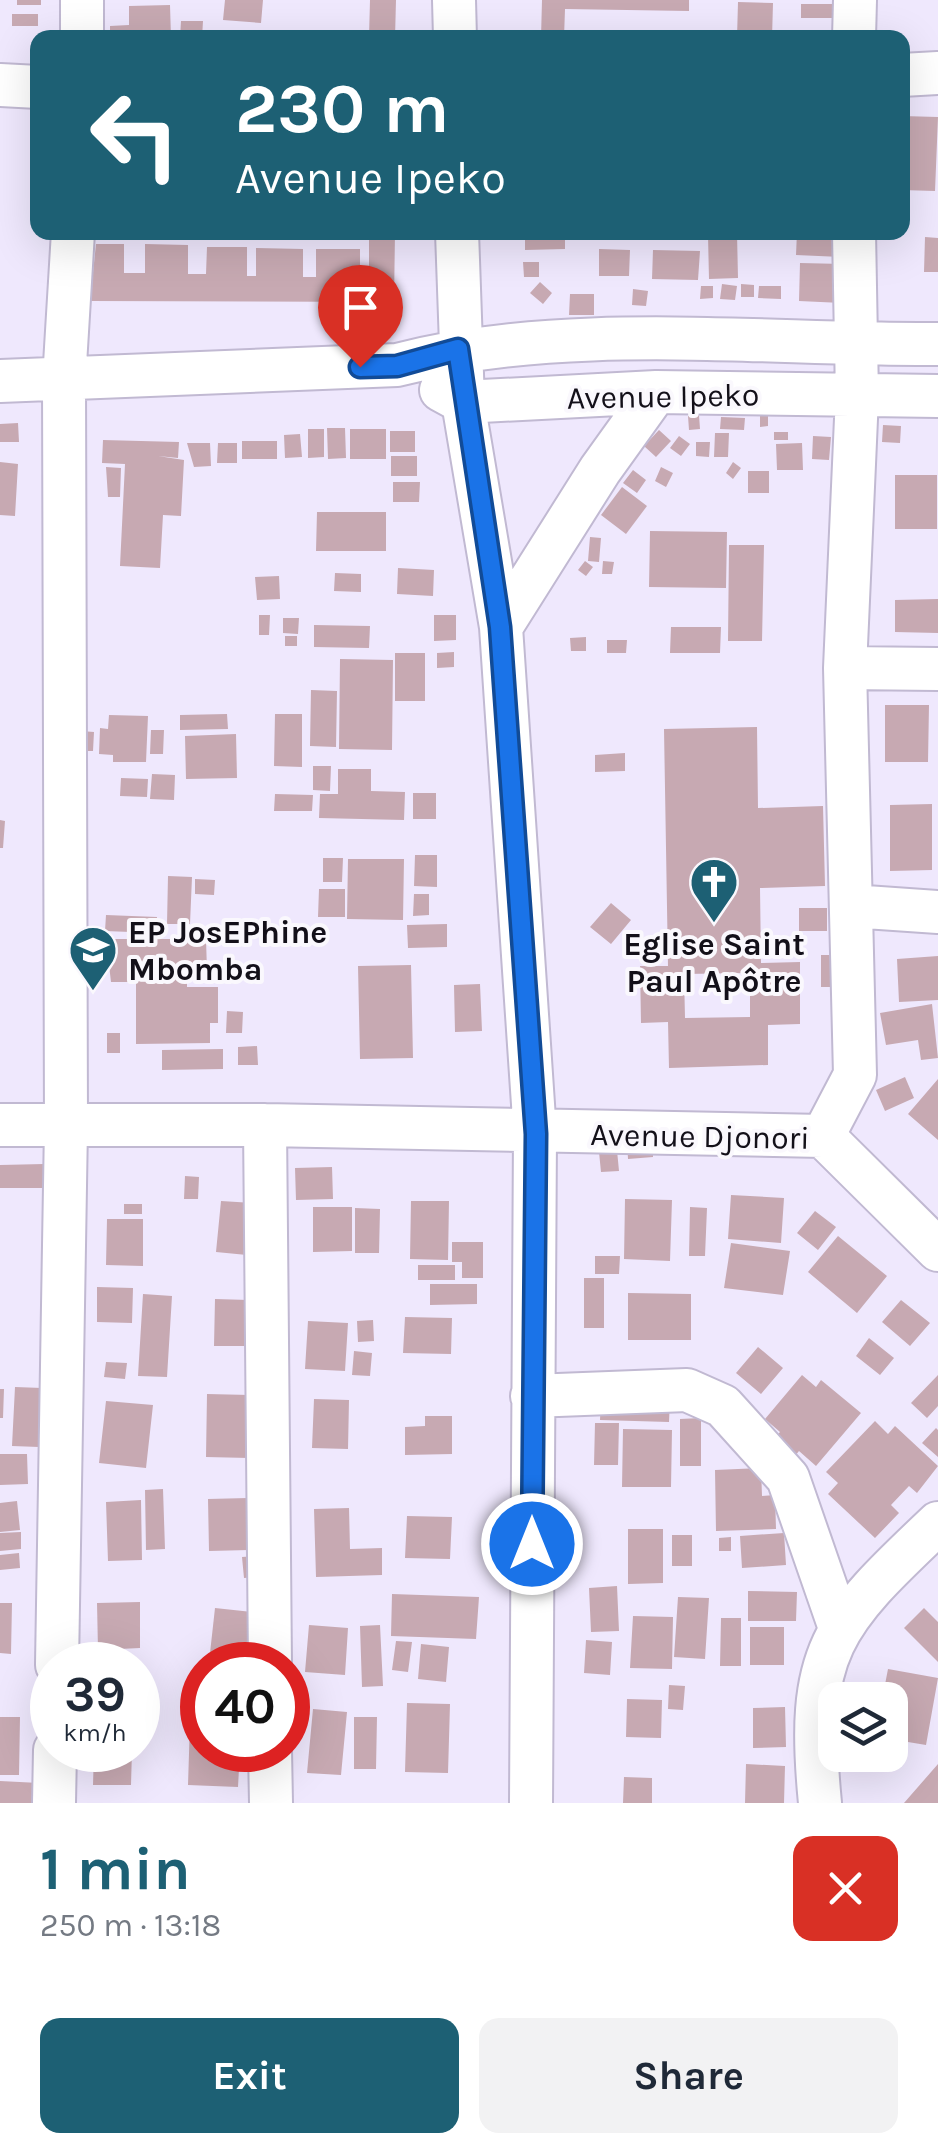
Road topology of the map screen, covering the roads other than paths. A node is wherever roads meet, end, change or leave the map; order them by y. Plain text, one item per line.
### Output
1 (82, 0) edge
2 (454, 0) edge
3 (855, 0) edge
4 (82, 30) edge
5 (455, 30) edge
6 (854, 30) edge
7 (938, 73) edge
8 (910, 75) edge
9 (0, 85) edge
10 (30, 87) edge
11 (73, 240) edge
12 (457, 240) edge
13 (854, 240) edge
14 (856, 344) junction
15 (938, 344) edge
16 (458, 349) junction
17 (397, 366) junction
18 (0, 381) edge
19 (64, 381) junction
20 (656, 392) junction
21 (857, 396) junction
22 (938, 396) edge
23 (463, 402) junction
24 (500, 627) junction
25 (845, 668) junction
26 (938, 669) edge
27 (851, 906) junction
28 (938, 912) edge
29 (0, 1125) edge
30 (265, 1125) junction
31 (66, 1126) junction
32 (536, 1134) junction
33 (824, 1136) junction
34 (938, 1250) edge
35 (532, 1396) junction
36 (938, 1523) edge
37 (840, 1628) junction
38 (56, 1642) edge
39 (270, 1642) edge
40 (55, 1772) edge
41 (270, 1772) edge
42 (54, 1803) edge
43 (271, 1803) edge
44 (531, 1803) edge
45 (820, 1803) edge

1 - 4 street
2 - 5 street
3 - 6 street
7 - 8 street
9 - 10 street
11 - 19 street
12 - 16 street
13 - 14 street
14 - 15 street, Avenue Ipeko
14 - 16 street, Avenue Ipeko
14 - 21 street
16 - 17 street, Avenue Ipeko
16 - 23 street
17 - 19 street, Avenue Ipeko
17 - 23 street
18 - 19 street, Avenue Ipeko
19 - 31 street
20 - 21 street, Avenue Ipeko
20 - 23 street, Avenue Ipeko
20 - 24 street
21 - 22 street, Avenue Ipeko
21 - 25 street
23 - 24 street
24 - 32 street
25 - 26 street
25 - 27 street
27 - 28 street
27 - 33 street
29 - 31 street, Avenue Djonori
30 - 31 street, Avenue Djonori
30 - 32 street, Avenue Djonori
30 - 39 street
31 - 38 street
32 - 33 street, Avenue Djonori
32 - 35 street
33 - 34 street, Avenue Djonori
35 - 37 street
35 - 44 street
36 - 37 street
37 - 45 street
40 - 42 street
41 - 43 street

